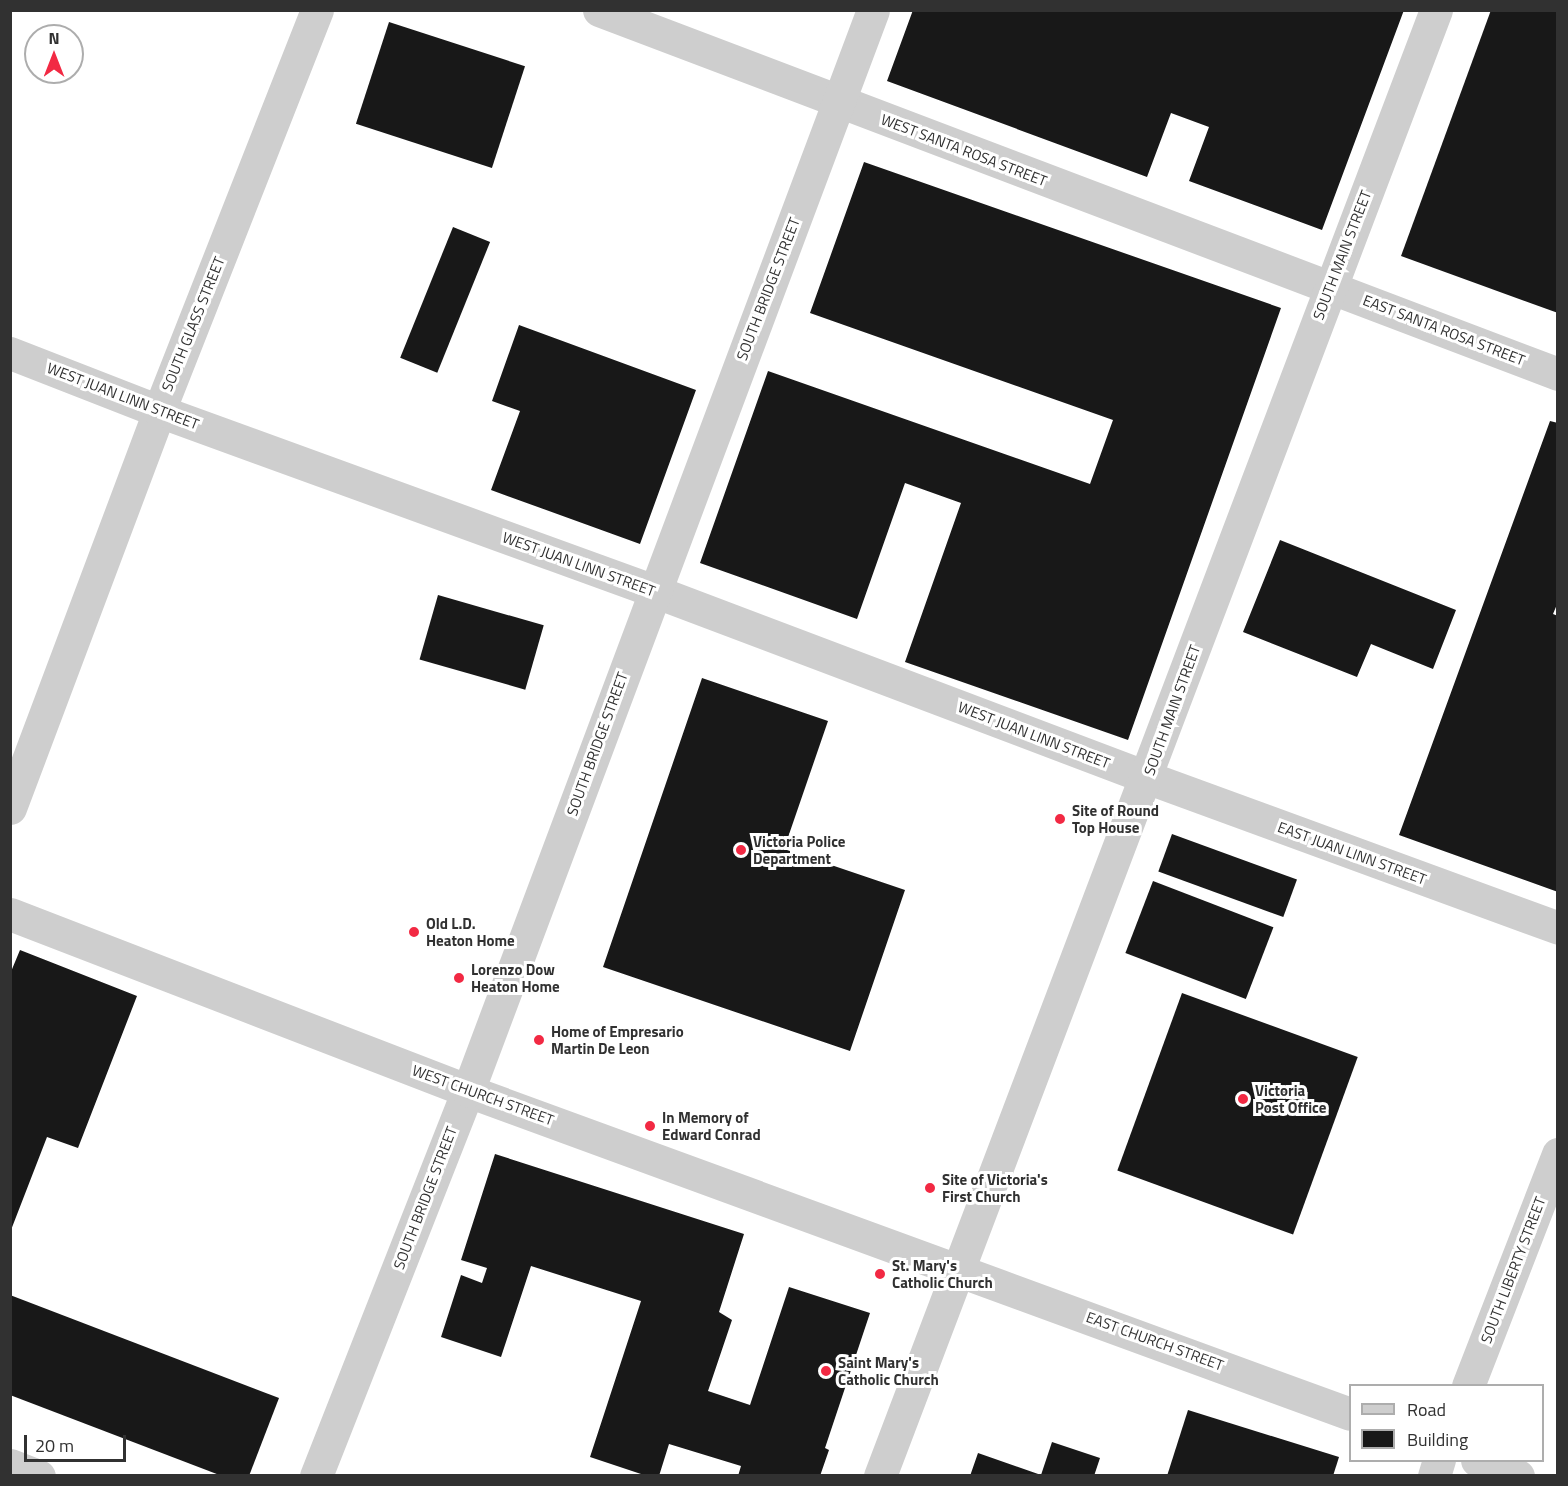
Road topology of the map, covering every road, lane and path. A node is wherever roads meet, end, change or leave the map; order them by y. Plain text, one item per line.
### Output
1 (317, 10) edge
2 (599, 10) edge
3 (873, 10) edge
4 (1436, 10) edge
5 (838, 102) junction
6 (1330, 287) junction
7 (10, 353) edge
8 (1557, 374) edge
9 (159, 411) junction
10 (654, 591) junction
11 (1146, 777) junction
12 (10, 808) edge
13 (10, 915) edge
14 (1557, 928) edge
15 (468, 1090) junction
16 (1557, 1154) edge
17 (958, 1268) junction
18 (1469, 1384) edge
19 (1349, 1414) edge
20 (1480, 1462) edge
21 (10, 1465) edge
22 (39, 1476) edge
23 (316, 1476) edge
24 (880, 1476) edge
25 (1518, 1476) edge

1 - 9 street, SOUTH GLASS STREET
2 - 5 street, WEST SANTA ROSA STREET
3 - 5 street, SOUTH BRIDGE STREET
4 - 6 street, SOUTH MAIN STREET
5 - 6 street, WEST SANTA ROSA STREET
5 - 10 street, SOUTH BRIDGE STREET
6 - 8 street, EAST SANTA ROSA STREET
6 - 11 street, SOUTH MAIN STREET
7 - 9 street, WEST JUAN LINN STREET
9 - 10 street, WEST JUAN LINN STREET
9 - 12 street, SOUTH GLASS STREET
10 - 11 street, WEST JUAN LINN STREET
10 - 15 street, SOUTH BRIDGE STREET
11 - 14 street, EAST JUAN LINN STREET
11 - 17 street, SOUTH MAIN STREET
13 - 15 street, WEST CHURCH STREET
15 - 17 street, WEST CHURCH STREET
15 - 23 street, SOUTH BRIDGE STREET
16 - 18 street, SOUTH LIBERTY STREET
17 - 19 street, EAST CHURCH STREET
17 - 24 street, SOUTH MAIN STREET
20 - 25 street
21 - 22 street

